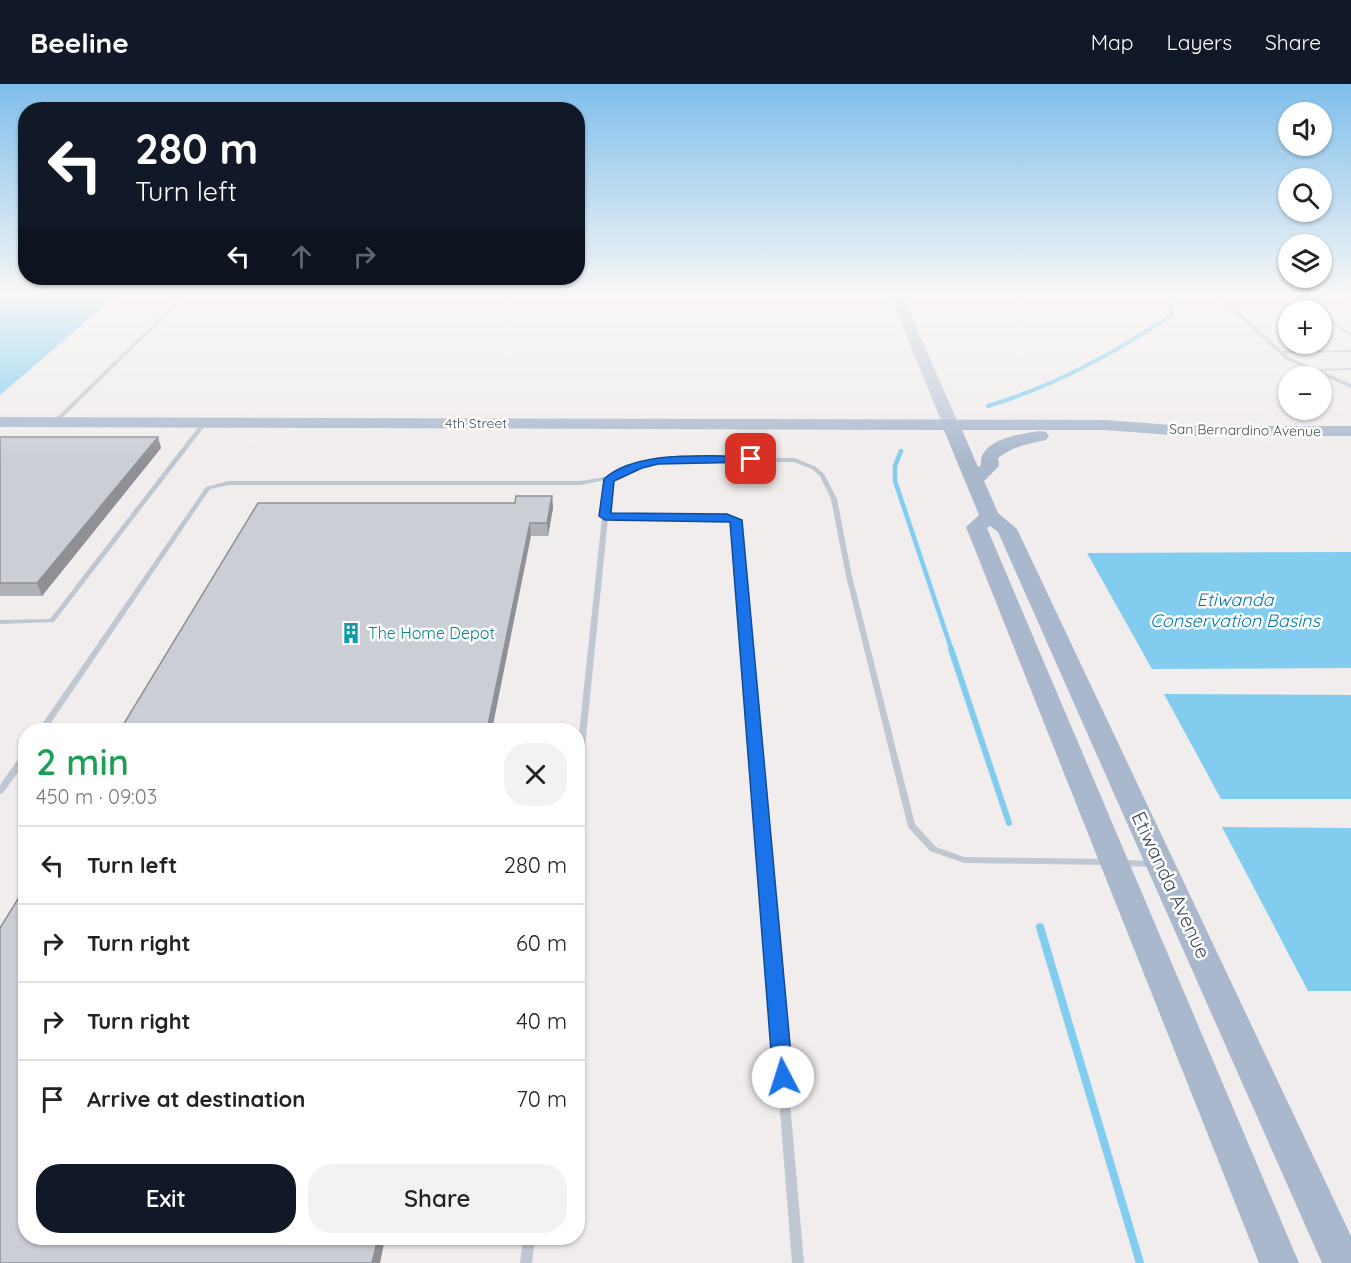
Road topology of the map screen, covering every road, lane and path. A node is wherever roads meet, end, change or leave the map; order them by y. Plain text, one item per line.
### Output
1 (129, 350) edge
2 (919, 350) edge
3 (1332, 351) edge
4 (1351, 351) edge
5 (1283, 354) edge
6 (1306, 366) edge
7 (1351, 369) edge
8 (1332, 370) edge
9 (1332, 377) edge
10 (1351, 386) edge
11 (1351, 419) edge
12 (56, 421) junction
13 (0, 422) edge
14 (205, 422) junction
15 (951, 425) junction
16 (1105, 425) junction
17 (1139, 426) junction
18 (1351, 431) edge
19 (609, 479) junction
20 (974, 480) junction
21 (605, 516) junction
22 (989, 516) junction
23 (0, 622) edge
24 (47, 723) edge
25 (584, 723) edge
26 (18, 765) edge
27 (0, 791) edge
28 (1116, 862) junction
29 (1162, 864) junction
30 (528, 1245) edge
31 (526, 1263) edge
32 (798, 1263) edge
33 (1279, 1263) edge
34 (1343, 1263) edge

1 - 12 lane
2 - 15 main road, Etiwanda Avenue
3 - 4 lane
5 - 6 lane
7 - 8 lane
9 - 10 lane
11 - 17 main road, San Bernardino Avenue
12 - 13 main road, 4th Street
12 - 14 main road, 4th Street
14 - 15 main road, 4th Street
14 - 23 lane
15 - 16 main road, San Bernardino Avenue
15 - 20 main road, Etiwanda Avenue
16 - 17 main road, San Bernardino Avenue
16 - 20 main road
17 - 18 main road, San Bernardino Avenue
19 - 21 lane
19 - 24 lane
19 - 28 lane
20 - 22 main road, Etiwanda Avenue
21 - 25 lane
21 - 32 lane
22 - 28 main road
22 - 29 main road, Etiwanda Avenue
26 - 27 lane
28 - 29 lane
28 - 33 main road
29 - 34 main road, Etiwanda Avenue
30 - 31 lane

